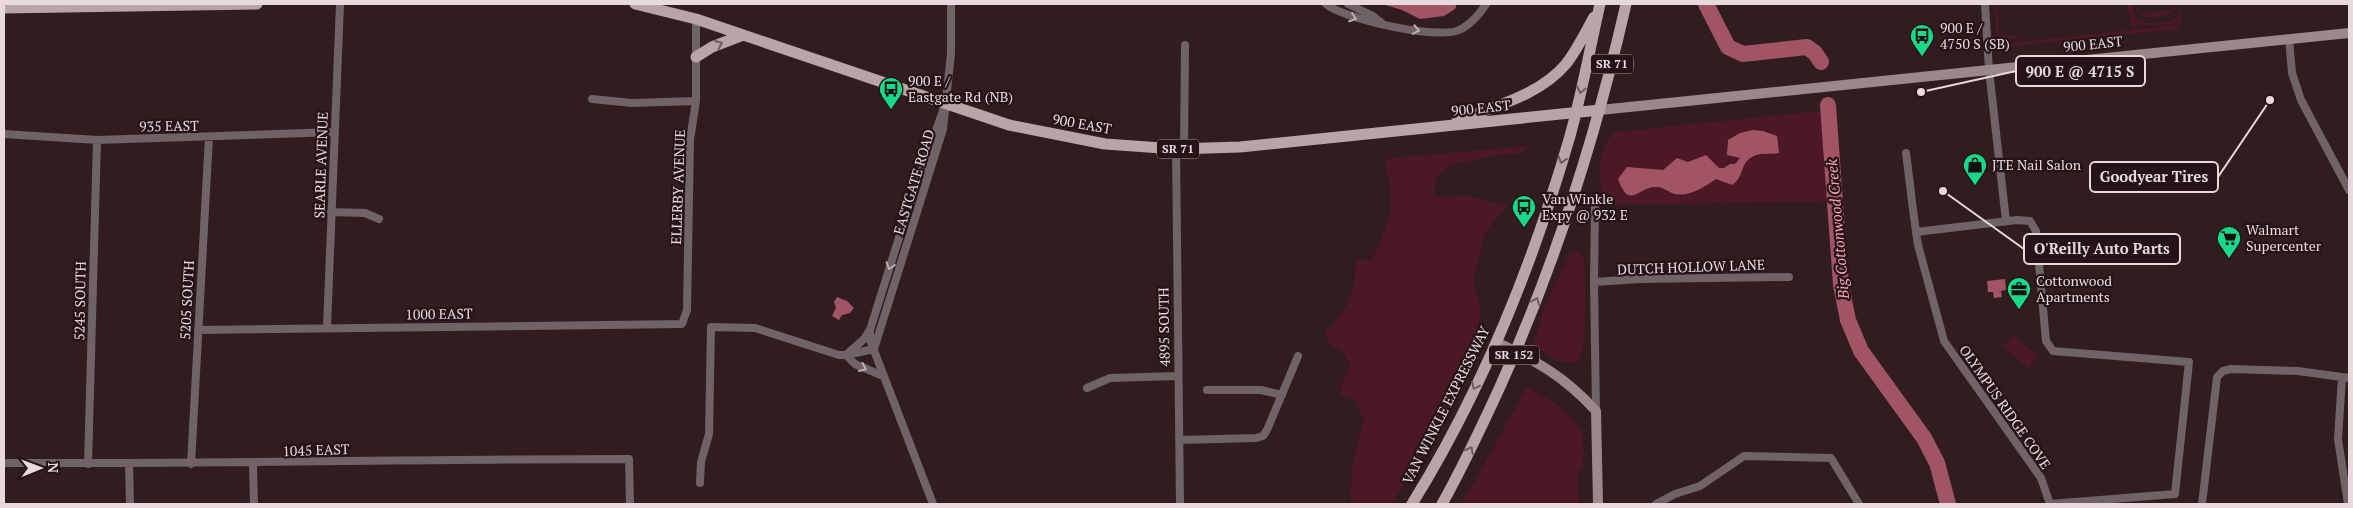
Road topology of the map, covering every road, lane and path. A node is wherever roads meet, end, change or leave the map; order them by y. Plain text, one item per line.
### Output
1 (243, 4) edge
2 (257, 4) edge
3 (340, 4) edge
4 (635, 4) edge
5 (951, 4) edge
6 (1326, 4) edge
7 (1348, 4) edge
8 (1486, 4) edge
9 (1624, 4) edge
10 (1985, 4) edge
11 (1600, 6) edge
12 (4, 8) edge
13 (696, 19) junction
14 (1383, 24) junction
15 (2349, 33) edge
16 (743, 35) junction
17 (2288, 39) junction
18 (1185, 45) dead end
19 (696, 57) junction
20 (1989, 70) junction
21 (592, 100) dead end
22 (696, 101) junction
23 (945, 105) junction
24 (1600, 110) junction
25 (1576, 113) junction
26 (1442, 128) junction
27 (335, 132) junction
28 (4, 134) edge
29 (210, 137) junction
30 (97, 140) junction
31 (1180, 149) junction
32 (1906, 153) dead end
33 (2349, 190) edge
34 (1595, 205) dead end
35 (331, 212) junction
36 (379, 219) dead end
37 (2006, 221) junction
38 (1916, 232) junction
39 (1789, 277) dead end
40 (1594, 282) junction
41 (682, 324) joint
42 (327, 327) junction
43 (198, 330) junction
44 (870, 330) junction
45 (1496, 342) junction
46 (874, 349) junction
47 (1516, 351) junction
48 (846, 355) junction
49 (1298, 356) dead end
50 (884, 376) junction
51 (1178, 376) junction
52 (2346, 378) edge
53 (1087, 388) dead end
54 (1207, 390) dead end
55 (1282, 395) junction
56 (1596, 410) junction
57 (1179, 440) junction
58 (4, 463) edge
59 (129, 463) junction
60 (88, 464) junction
61 (191, 464) junction
62 (253, 464) junction
63 (700, 483) dead end
64 (130, 504) edge
65 (254, 504) edge
66 (630, 504) edge
67 (933, 504) edge
68 (1180, 504) edge
69 (1412, 504) edge
70 (1442, 504) edge
71 (1598, 504) edge
72 (1656, 504) edge
73 (1859, 504) edge
74 (2202, 504) edge
75 (2348, 504) edge

1 - 2 main road
1 - 12 main road
3 - 27 street, SEARLE AVENUE
4 - 13 main road, 900 EAST / SR 71
5 - 23 street
6 -> 14 street
7 - 14 street
14 -> 8 street
9 - 24 main road, SR 71
10 - 20 street
11 -> 25 main road, VAN WINKLE EXPRESSWAY
11 - 26 main road, SR 71
13 - 16 main road, 900 EAST / SR 71
13 - 19 street, ELLERBY AVENUE
15 - 17 main road, 900 EAST
19 -> 16 main road
16 - 23 main road, 900 EAST / SR 71
17 - 20 main road, 900 EAST
17 - 33 street
18 - 31 street, 4895 SOUTH
19 - 22 street, ELLERBY AVENUE
20 - 24 main road, 900 EAST
20 - 37 street
21 - 22 street
22 - 41 street, ELLERBY AVENUE
23 - 31 main road, 900 EAST / SR 71
23 -> 44 street, EASTGATE ROAD
23 - 46 street, EASTGATE ROAD
24 - 25 main road, 900 EAST / SR 71
47 -> 24 main road, SR 152
25 - 26 main road, 900 EAST / SR 71
25 -> 45 main road, VAN WINKLE EXPRESSWAY / SR 152
26 - 31 main road, 900 EAST / SR 71
27 - 29 street, 935 EAST
27 - 35 street, SEARLE AVENUE
28 - 30 street, 935 EAST
29 - 30 street, 935 EAST
29 - 43 street, 5205 SOUTH
30 - 60 street, 5245 SOUTH
31 - 51 street, 4895 SOUTH
32 - 38 street, OLYMPUS RIDGE COVE
34 - 40 street
35 - 36 street
35 - 42 street, SEARLE AVENUE
37 - 38 street
37 - 38 street, OLYMPUS RIDGE COVE
39 - 40 street, DUTCH HOLLOW LANE
40 - 56 street
41 - 42 street, 1000 EAST
42 - 43 street, 1000 EAST
43 - 61 street, 5205 SOUTH
44 - 46 street, EASTGATE ROAD
44 - 48 street, EASTGATE ROAD
45 - 47 main road
45 -> 69 main road, VAN WINKLE EXPRESSWAY / SR 152
46 - 48 street
46 - 50 street, EASTGATE ROAD
47 - 56 main road
70 -> 47 main road, SR 152
48 -> 50 street
48 - 63 street
49 - 55 street
50 - 67 street, EASTGATE ROAD
51 - 53 street
51 - 57 street, 4895 SOUTH
52 - 74 street
52 - 75 street
54 - 55 street
55 - 57 street
56 - 71 main road
57 - 68 street, 4895 SOUTH
58 - 60 street, 1045 EAST
59 - 60 street, 1045 EAST
59 - 61 street, 1045 EAST
59 - 64 street
61 - 62 street, 1045 EAST
62 - 65 street
62 - 66 street, 1045 EAST
72 - 73 street

